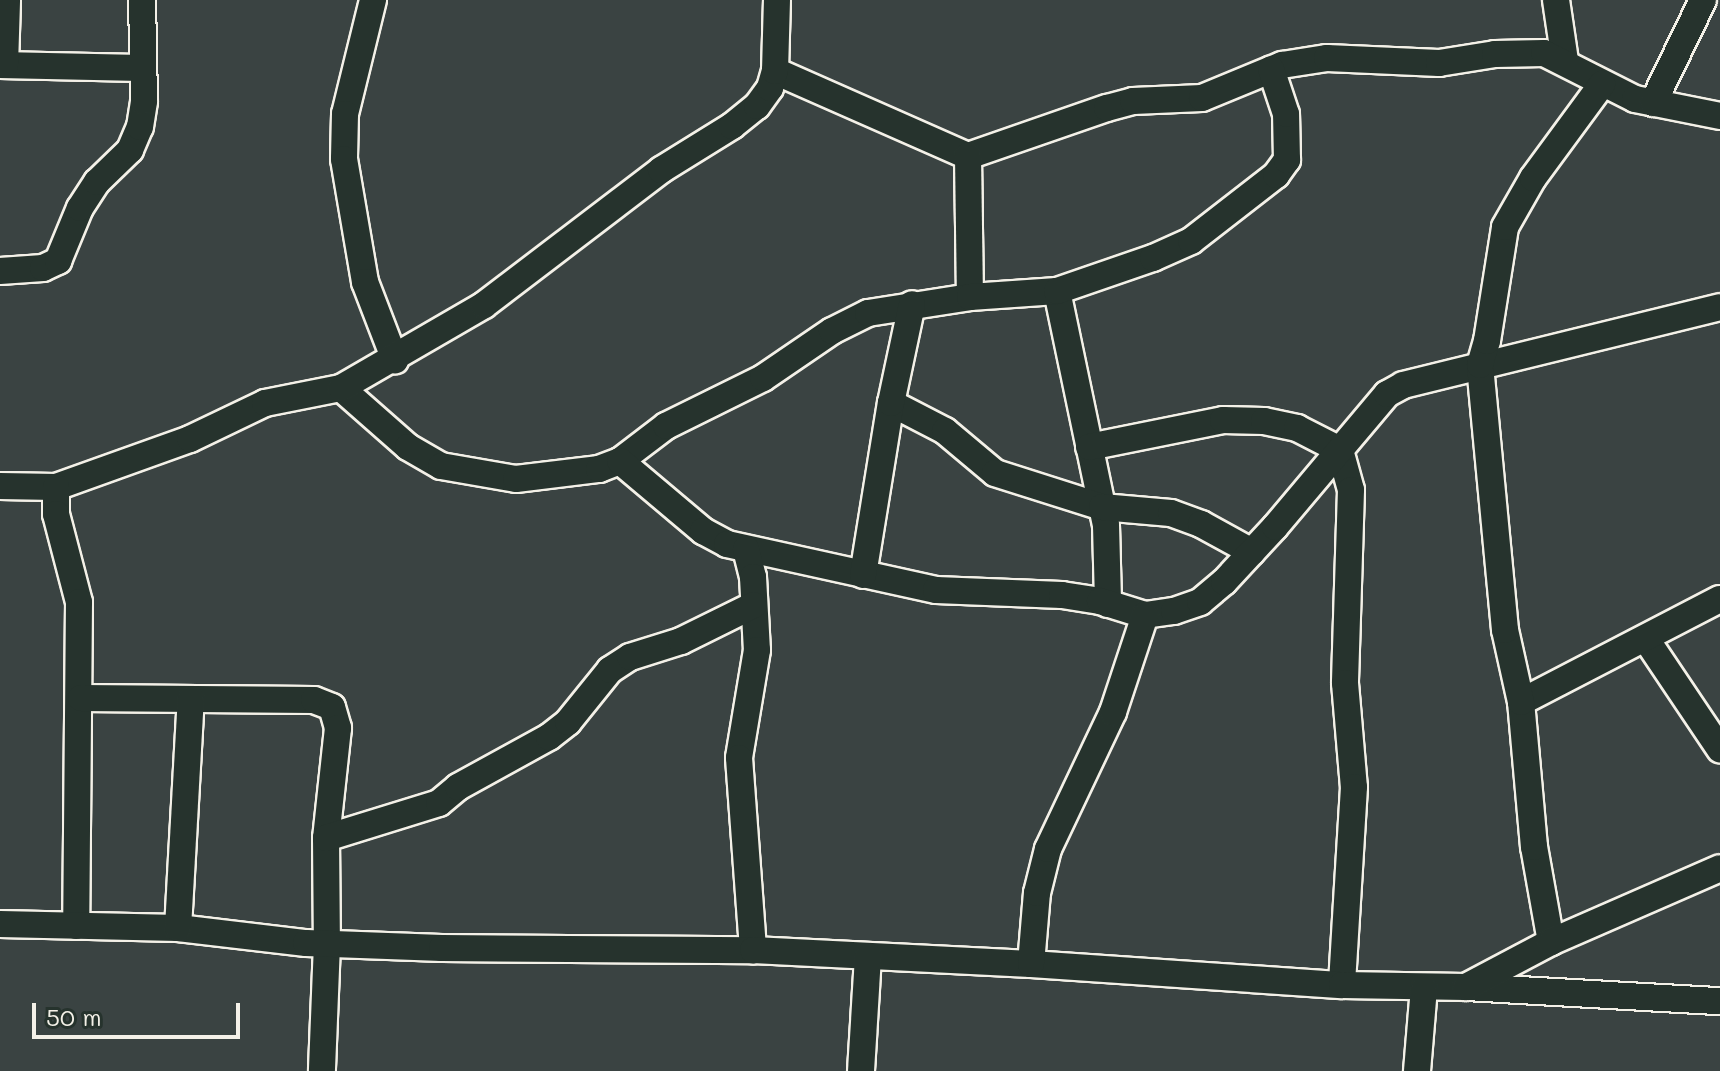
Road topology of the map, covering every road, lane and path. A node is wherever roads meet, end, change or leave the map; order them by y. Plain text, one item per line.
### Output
1 (7, 0) edge
2 (142, 0) edge
3 (373, 0) edge
4 (777, 0) edge
5 (1556, 0) edge
6 (1703, 0) edge
7 (1565, 61) junction
8 (3, 65) edge
9 (141, 68) junction
10 (1271, 69) junction
11 (775, 71) junction
12 (1602, 84) junction
13 (1653, 103) junction
14 (1720, 116) edge
15 (968, 156) junction
16 (0, 271) edge
17 (1057, 291) junction
18 (970, 297) junction
19 (912, 304) junction
20 (1720, 307) edge
21 (395, 360) junction
22 (1480, 365) junction
23 (341, 388) junction
24 (891, 403) junction
25 (1089, 447) junction
26 (1340, 450) junction
27 (620, 461) junction
28 (0, 486) edge
29 (56, 487) junction
30 (1102, 507) junction
31 (746, 549) junction
32 (1252, 552) junction
33 (863, 575) junction
34 (1720, 599) edge
35 (1108, 604) junction
36 (754, 605) junction
37 (1145, 615) junction
38 (1646, 639) junction
39 (81, 698) junction
40 (191, 699) junction
41 (1521, 702) junction
42 (1720, 749) edge
43 (326, 838) junction
44 (1720, 868) edge
45 (0, 924) edge
46 (76, 926) junction
47 (178, 928) junction
48 (1551, 942) junction
49 (327, 944) junction
50 (753, 950) junction
51 (868, 956) junction
52 (1031, 964) junction
53 (1342, 985) junction
54 (1466, 987) junction
55 (1424, 988) junction
56 (1720, 1001) edge
57 (322, 1071) edge
58 (861, 1071) edge
59 (1417, 1071) edge

1 - 8 street
2 - 9 street
3 - 21 street
4 - 11 street
5 - 7 street
6 - 13 street
7 - 10 street
7 - 12 street
8 - 9 street
9 - 16 street
10 - 15 street
10 - 17 street
11 - 15 street
11 - 21 street
12 - 13 street
12 - 22 street
13 - 14 street
15 - 18 street
17 - 18 street
17 - 25 street
18 - 19 street
19 - 24 street
19 - 27 street
20 - 22 street
21 - 23 street
22 - 26 street
22 - 41 street
23 - 27 street
23 - 29 street
24 - 30 street
24 - 33 street
25 - 26 street
25 - 30 street
26 - 32 street
26 - 53 street
27 - 31 street
28 - 29 street
29 - 39 street
30 - 32 street
30 - 35 street
31 - 33 street
31 - 36 street
32 - 37 street
33 - 35 street
34 - 38 street
35 - 37 street
36 - 43 street
36 - 50 street
37 - 52 street
38 - 41 street
38 - 42 street
39 - 40 street
39 - 46 street
40 - 43 street
40 - 47 street
41 - 48 street
43 - 49 street
44 - 48 street
45 - 46 street
46 - 47 street
47 - 49 street
48 - 54 street
49 - 50 street
49 - 57 street
50 - 51 street
51 - 52 street
51 - 58 street
52 - 53 street
53 - 55 street
54 - 55 street
54 - 56 street
55 - 59 street

